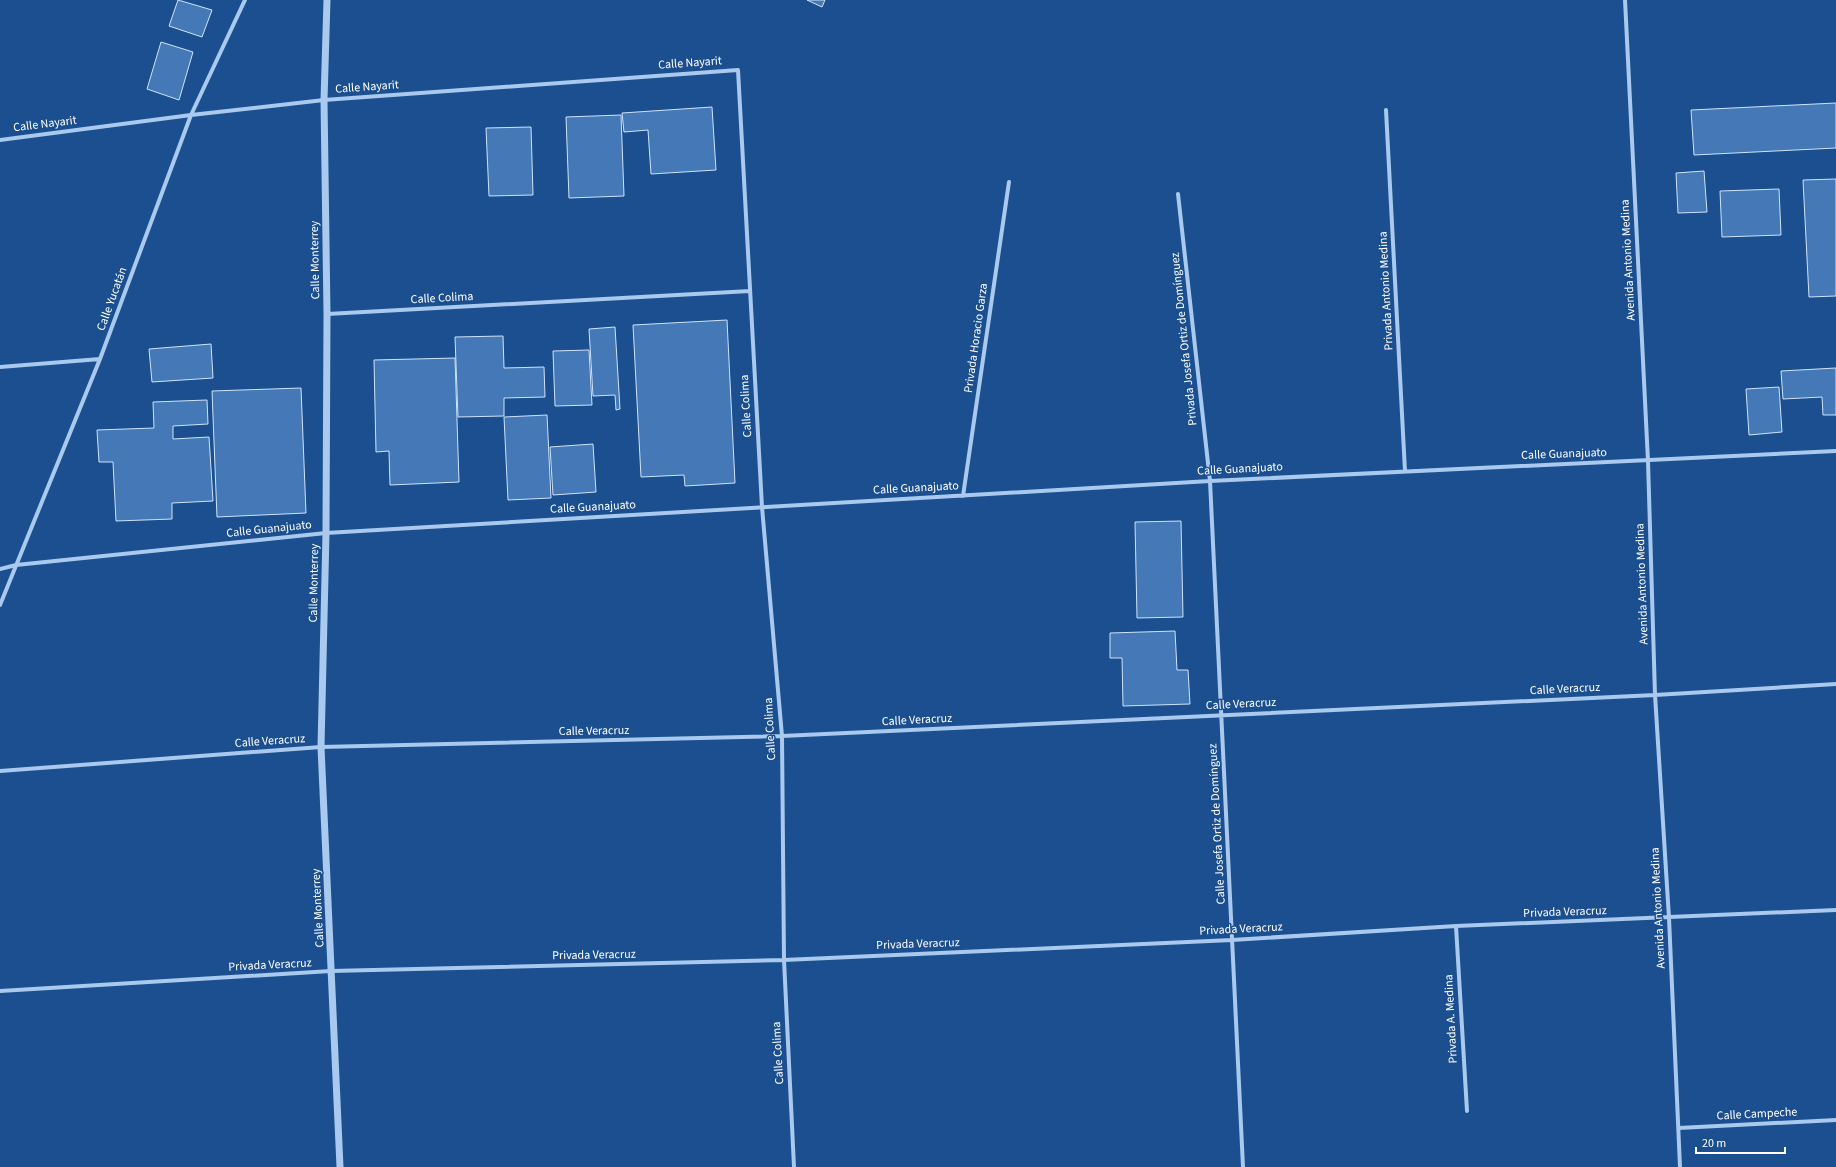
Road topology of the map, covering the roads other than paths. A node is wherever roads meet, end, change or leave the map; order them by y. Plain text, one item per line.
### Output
1 (245, 0) edge
2 (327, 0) edge
3 (1625, 0) edge
4 (738, 70) joint
5 (324, 100) junction
6 (1386, 110) dead end
7 (191, 115) junction
8 (0, 140) edge
9 (1009, 182) dead end
10 (1178, 194) dead end
11 (750, 291) junction
12 (327, 314) junction
13 (100, 359) junction
14 (0, 366) edge
15 (1836, 451) edge
16 (1648, 460) junction
17 (1405, 471) junction
18 (1210, 480) junction
19 (963, 496) junction
20 (762, 507) junction
21 (326, 533) junction
22 (16, 565) junction
23 (0, 569) edge
24 (0, 605) edge
25 (1836, 684) edge
26 (1655, 695) junction
27 (1222, 714) junction
28 (782, 736) junction
29 (321, 747) junction
30 (0, 771) edge
31 (1836, 910) edge
32 (1669, 918) junction
33 (1456, 926) junction
34 (1232, 940) junction
35 (784, 960) junction
36 (332, 971) junction
37 (0, 991) edge
38 (1467, 1112) dead end
39 (1836, 1120) edge
40 (1679, 1128) junction
41 (340, 1167) edge
42 (794, 1167) edge
43 (1243, 1167) edge
44 (1680, 1167) edge

1 - 7 street, Calle Yucatán
2 - 5 street, Calle Monterrey
3 - 16 street, Avenida Antonio Medina
4 - 5 street, Calle Nayarit
4 - 11 street, Calle Colima
5 - 7 street, Calle Nayarit
5 - 12 street, Calle Monterrey
6 - 17 street, Privada Antonio Medina
7 - 8 street, Calle Nayarit
7 - 13 street, Calle Yucatán
9 - 19 street, Privada Horacio Garza
10 - 18 street, Privada Josefa Ortiz de Domínguez
11 - 12 street, Calle Colima
11 - 20 street, Calle Colima
12 - 21 street, Calle Monterrey
13 - 14 street
13 - 22 street, Calle Yucatán
15 - 16 street, Calle Guanajuato
16 - 17 street, Calle Guanajuato
16 - 26 street, Avenida Antonio Medina
17 - 18 street, Calle Guanajuato
18 - 19 street, Calle Guanajuato
18 - 27 street, Calle Josefa Ortiz de Domínguez
19 - 20 street, Calle Guanajuato
20 - 21 street, Calle Guanajuato
20 - 28 street, Calle Colima
21 - 22 street, Calle Guanajuato
21 - 29 street, Calle Monterrey
22 - 23 street, Calle Guanajuato
22 - 24 street, Calle Yucatán
25 - 26 street, Calle Veracruz
26 - 27 street, Calle Veracruz
26 - 32 street, Avenida Antonio Medina
27 - 28 street, Calle Veracruz
27 - 34 street, Calle Josefa Ortiz de Domínguez
28 - 29 street, Calle Veracruz
28 - 35 street, Calle Colima
29 - 30 street, Calle Veracruz
29 - 36 street, Calle Monterrey
31 - 32 street, Privada Veracruz
32 - 33 street, Privada Veracruz
32 - 40 street, Avenida Antonio Medina
33 - 34 street, Privada Veracruz
33 - 38 street, Privada A. Medina
34 - 35 street, Privada Veracruz
34 - 43 street, Calle Josefa Ortiz de Domínguez
35 - 36 street, Privada Veracruz
35 - 42 street, Calle Colima
36 - 37 street, Privada Veracruz
36 - 41 street, Calle Monterrey
39 - 40 street, Calle Campeche
40 - 44 street, Avenida Antonio Medina

